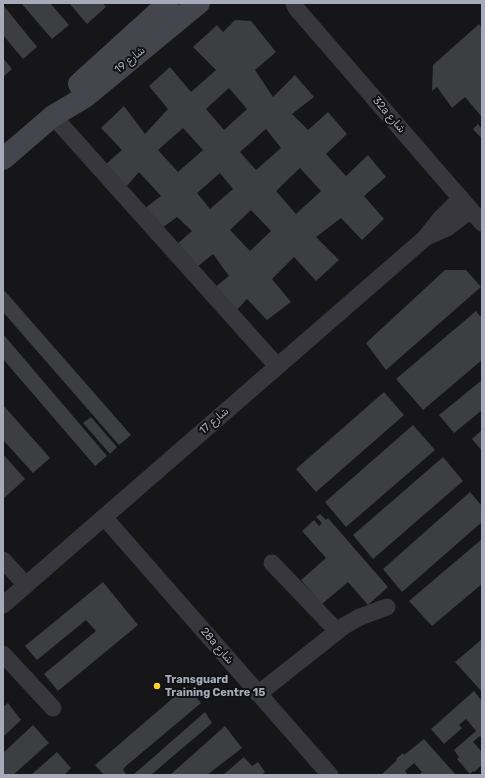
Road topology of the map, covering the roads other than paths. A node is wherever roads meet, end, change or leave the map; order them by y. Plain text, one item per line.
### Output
1 (168, 3) edge
2 (199, 3) edge
3 (292, 5) edge
4 (55, 114) junction
5 (3, 159) edge
6 (471, 210) edge
7 (277, 366) junction
8 (104, 517) junction
9 (3, 560) edge
10 (272, 563) dead end
11 (26, 585) junction
12 (3, 605) edge
13 (387, 607) dead end
14 (337, 631) junction
15 (3, 654) edge
16 (258, 694) junction
17 (53, 708) dead end
18 (330, 775) edge

1 - 4 street, شارع 19
2 - 4 street, شارع 19
3 - 6 street, 32a شارع
4 - 5 street, شارع 19
4 - 7 street
6 - 7 street, شارع 17
7 - 8 street, شارع 17
8 - 11 street, شارع 17
8 - 16 street, 28a شارع
9 - 11 street
10 - 14 street
11 - 12 street, شارع 17
13 - 14 street
14 - 16 street
15 - 17 street
16 - 18 street, 28a شارع

